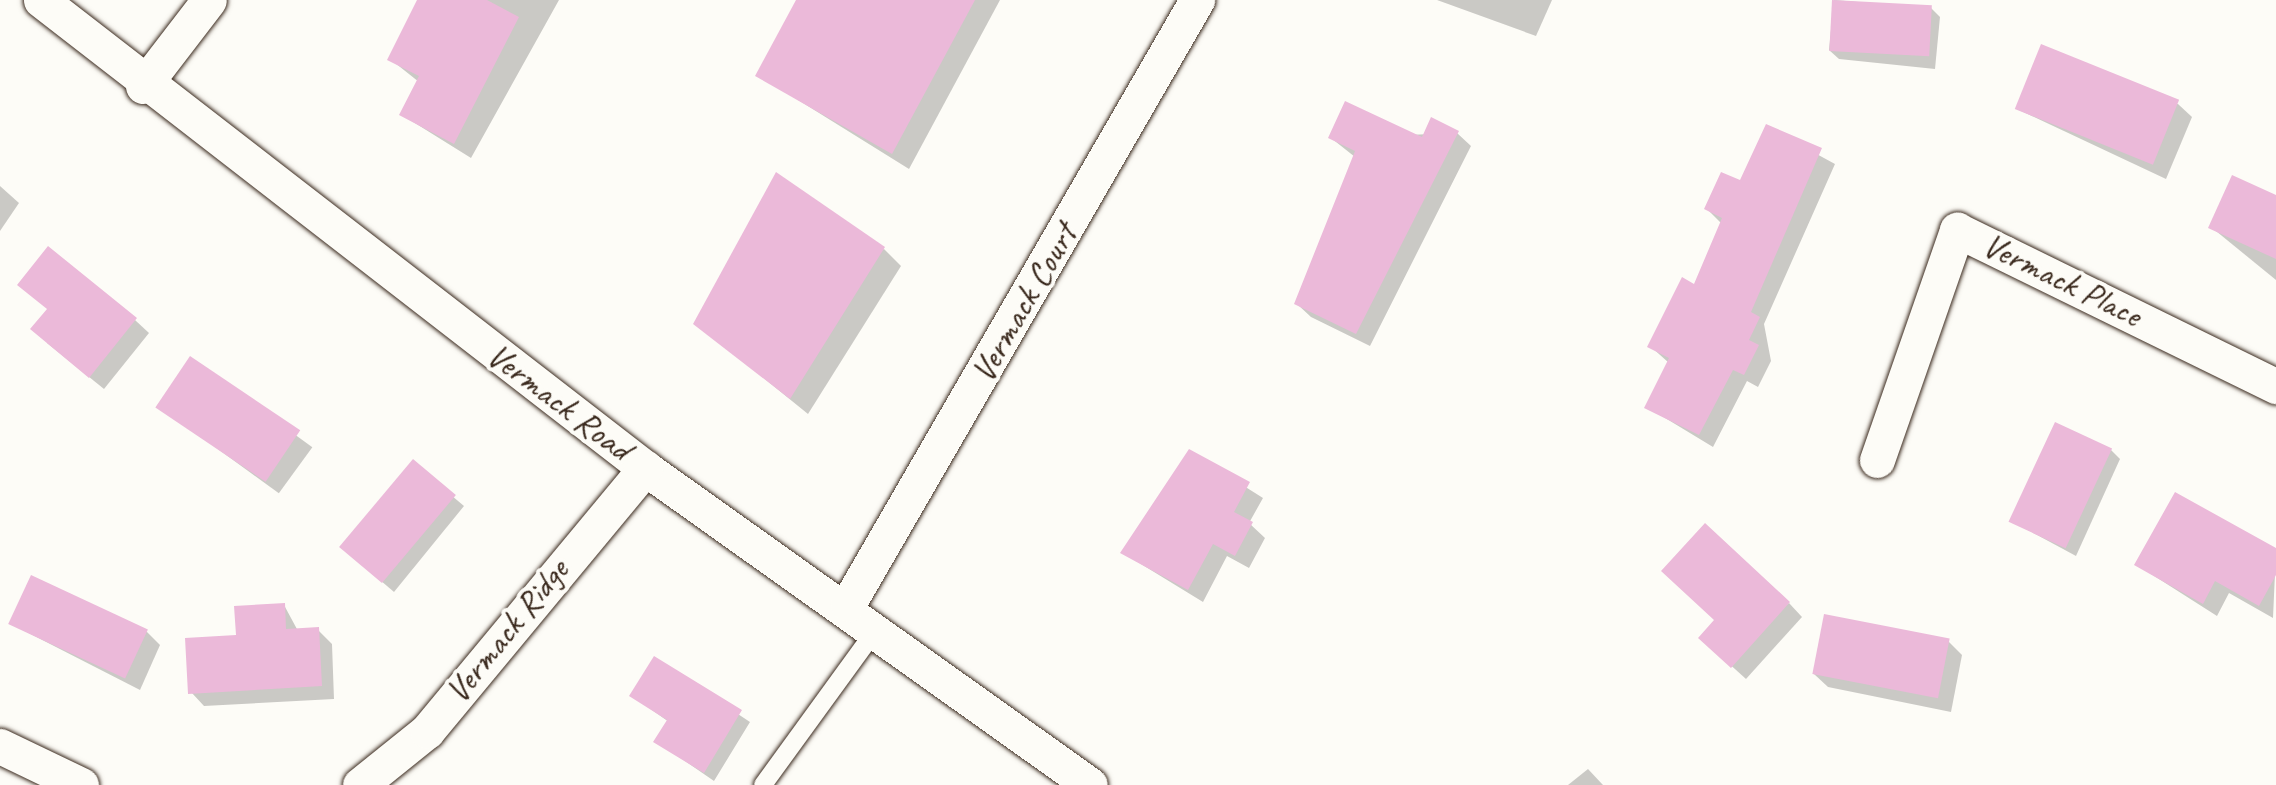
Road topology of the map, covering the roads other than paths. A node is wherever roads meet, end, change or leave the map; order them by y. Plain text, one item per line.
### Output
1 (41, 0) edge
2 (209, 0) edge
3 (1197, 0) edge
4 (144, 86) junction
5 (2276, 386) edge
6 (1878, 460) dead end
7 (645, 468) junction
8 (848, 604) junction
9 (877, 627) junction
10 (0, 746) edge
11 (81, 785) edge
12 (360, 785) edge
13 (762, 785) edge
14 (1090, 785) edge

1 - 4 street, Vermack Road
2 - 4 street
3 - 8 street, Vermack Court
4 - 7 street, Vermack Road
5 - 6 street, Vermack Place
7 - 8 street, Vermack Road
7 - 12 street, Vermack Ridge
8 - 9 street, Vermack Road
9 - 13 lane
9 - 14 street, Vermack Road
10 - 11 street

